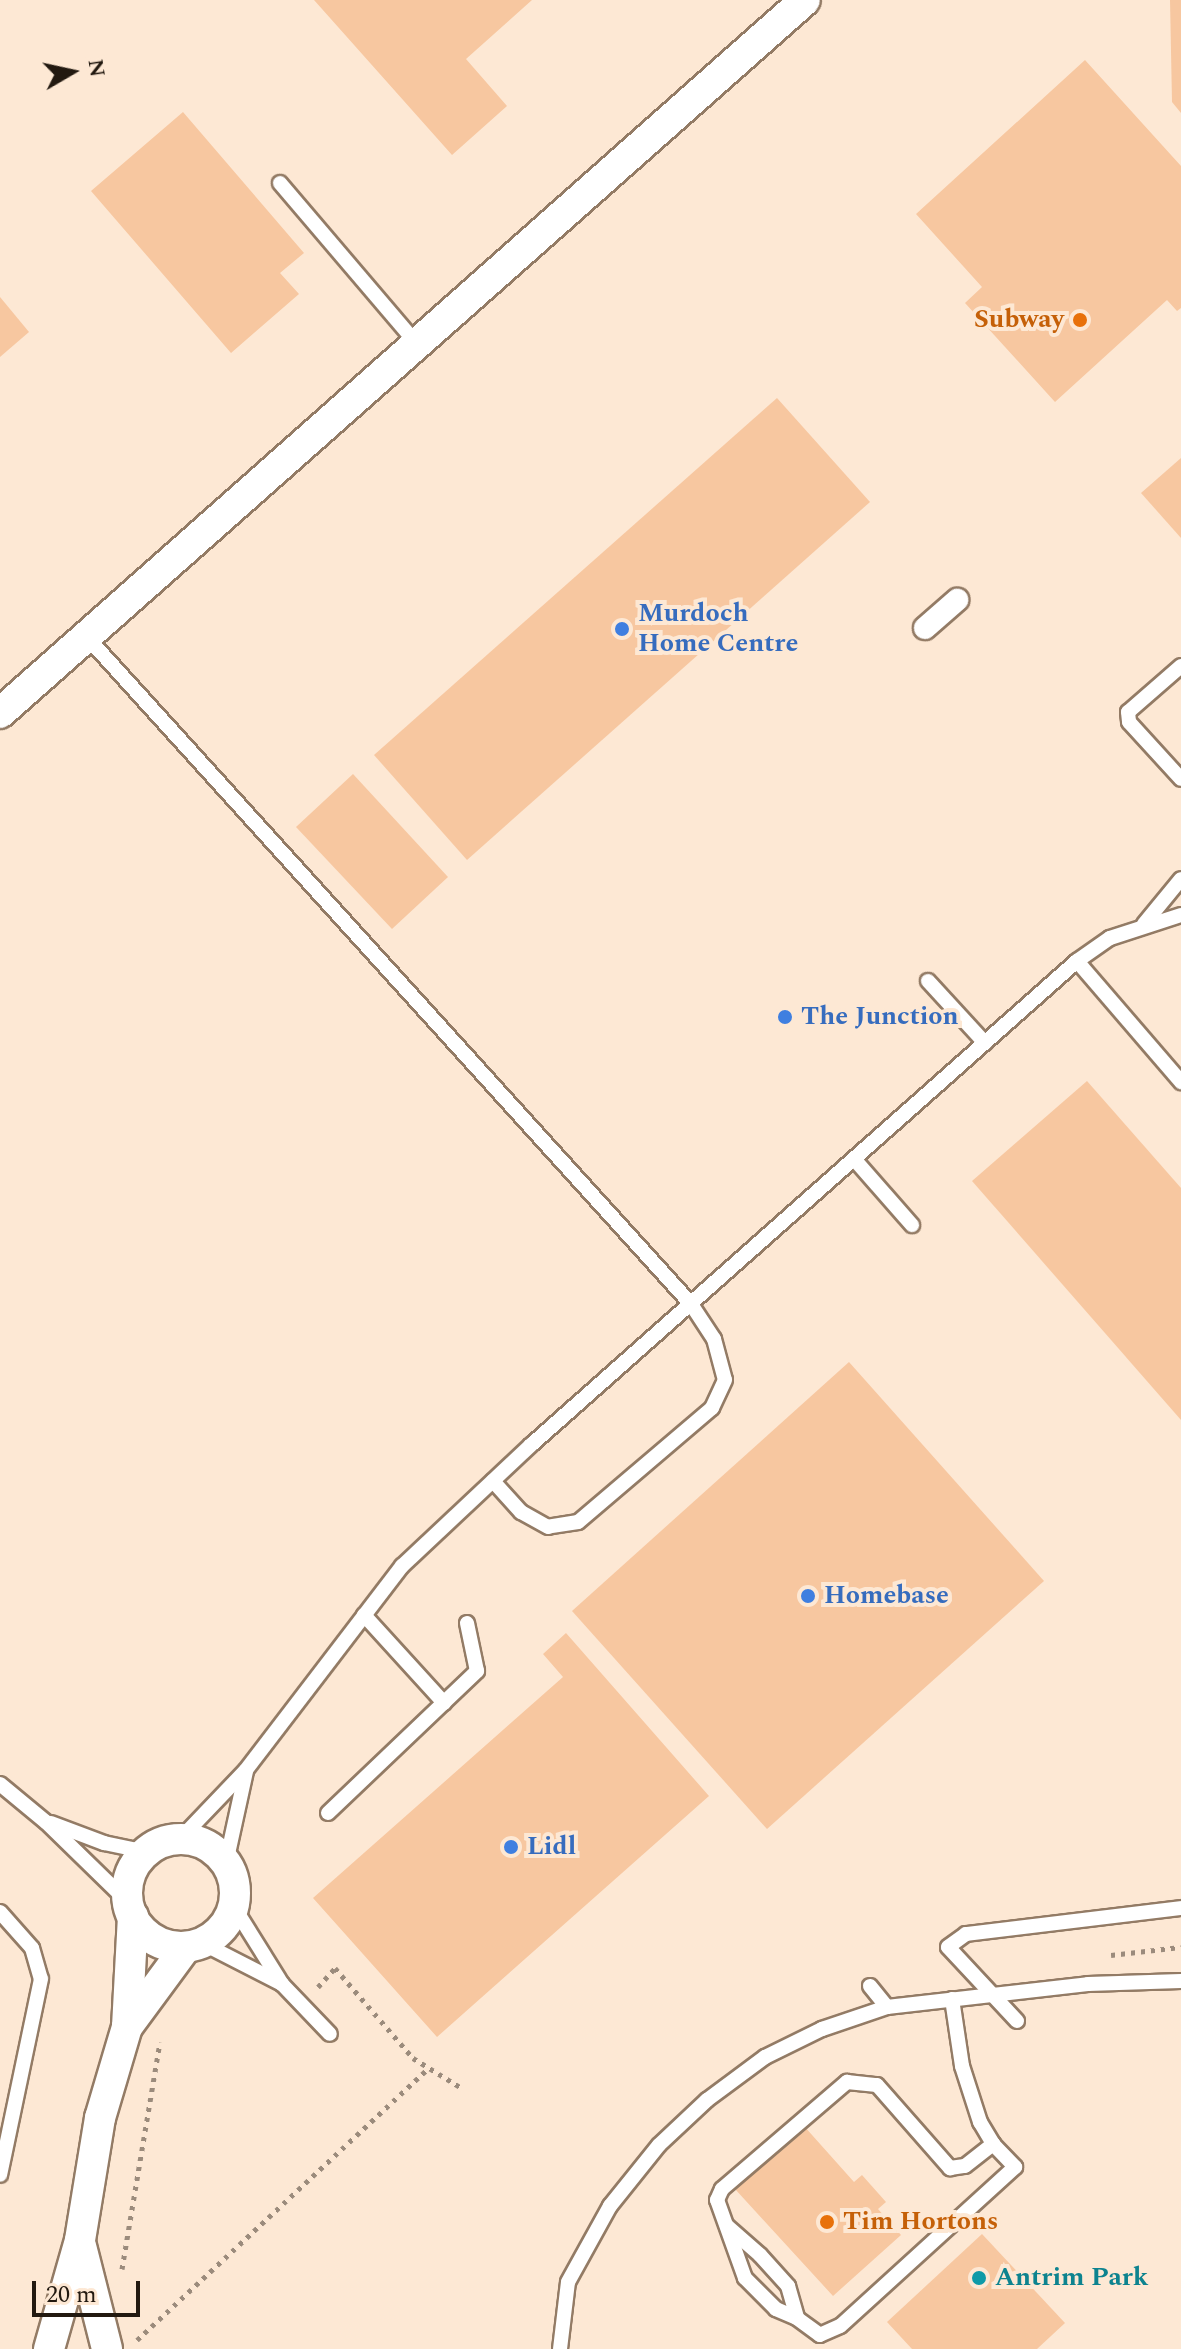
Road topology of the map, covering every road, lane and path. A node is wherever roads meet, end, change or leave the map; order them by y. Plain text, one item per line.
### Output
1 (805, 0) edge
2 (280, 183) dead end
3 (417, 344) junction
4 (957, 600) dead end
5 (925, 628) dead end
6 (86, 636) junction
7 (1181, 666) edge
8 (0, 713) edge
9 (1181, 779) edge
10 (1181, 879) edge
11 (1181, 915) edge
12 (1144, 924) junction
13 (1077, 961) junction
14 (928, 981) dead end
15 (985, 1043) junction
16 (1181, 1082) edge
17 (854, 1159) junction
18 (912, 1225) dead end
19 (691, 1304) junction
20 (493, 1481) junction
21 (364, 1615) junction
22 (467, 1623) dead end
23 (444, 1703) junction
24 (246, 1770) junction
25 (0, 1784) edge
26 (328, 1813) dead end
27 (46, 1822) junction
28 (180, 1839) junction
29 (147, 1852) junction
30 (226, 1863) junction
31 (234, 1907) junction
32 (1181, 1908) edge
33 (131, 1910) junction
34 (0, 1912) edge
35 (194, 1945) junction
36 (163, 1979) junction
37 (1181, 1981) edge
38 (282, 1984) junction
39 (870, 1986) dead end
40 (993, 1995) junction
41 (952, 1999) junction
42 (302, 2005) junction
43 (887, 2007) junction
44 (1017, 2021) dead end
45 (127, 2027) junction
46 (330, 2034) dead end
47 (429, 2068) junction
48 (460, 2087) dead end
49 (993, 2144) junction
50 (0, 2175) edge
51 (727, 2226) junction
52 (80, 2240) junction
53 (122, 2271) dead end
54 (797, 2318) junction
55 (49, 2349) edge
56 (107, 2349) edge
57 (128, 2349) edge
58 (560, 2349) edge

1 - 3 street
2 - 3 lane
3 - 6 street
4 - 5 street
6 - 8 street
6 - 19 lane
7 - 9 lane
10 - 12 lane
11 - 12 lane
12 - 13 lane
13 - 15 lane
13 - 16 lane
14 - 15 lane
15 - 17 lane
17 - 18 lane
17 - 19 lane
19 - 20 lane
19 - 20 lane
20 - 21 lane
21 - 23 lane
21 - 24 lane
22 - 23 lane
23 - 26 lane
24 - 28 lane
24 - 30 lane
25 - 27 lane
27 - 29 lane
27 - 33 lane
28 - 29 street
28 - 30 street
29 - 33 street
30 - 31 street
31 - 35 street
31 - 38 lane
32 - 40 lane
33 - 35 street
33 - 45 street
34 - 50 lane
35 - 36 street
35 - 38 lane
36 - 45 street
36 - 53 path
37 - 40 lane
38 - 42 lane
39 - 43 lane
40 - 41 lane
40 - 44 lane
41 - 43 lane
41 - 49 lane
42 - 46 lane
42 - 47 path
43 - 58 lane
45 - 52 street
47 - 48 path
47 - 57 path
49 - 51 lane
49 - 54 lane
51 - 54 lane
51 - 54 lane
52 - 55 street
52 - 56 street

